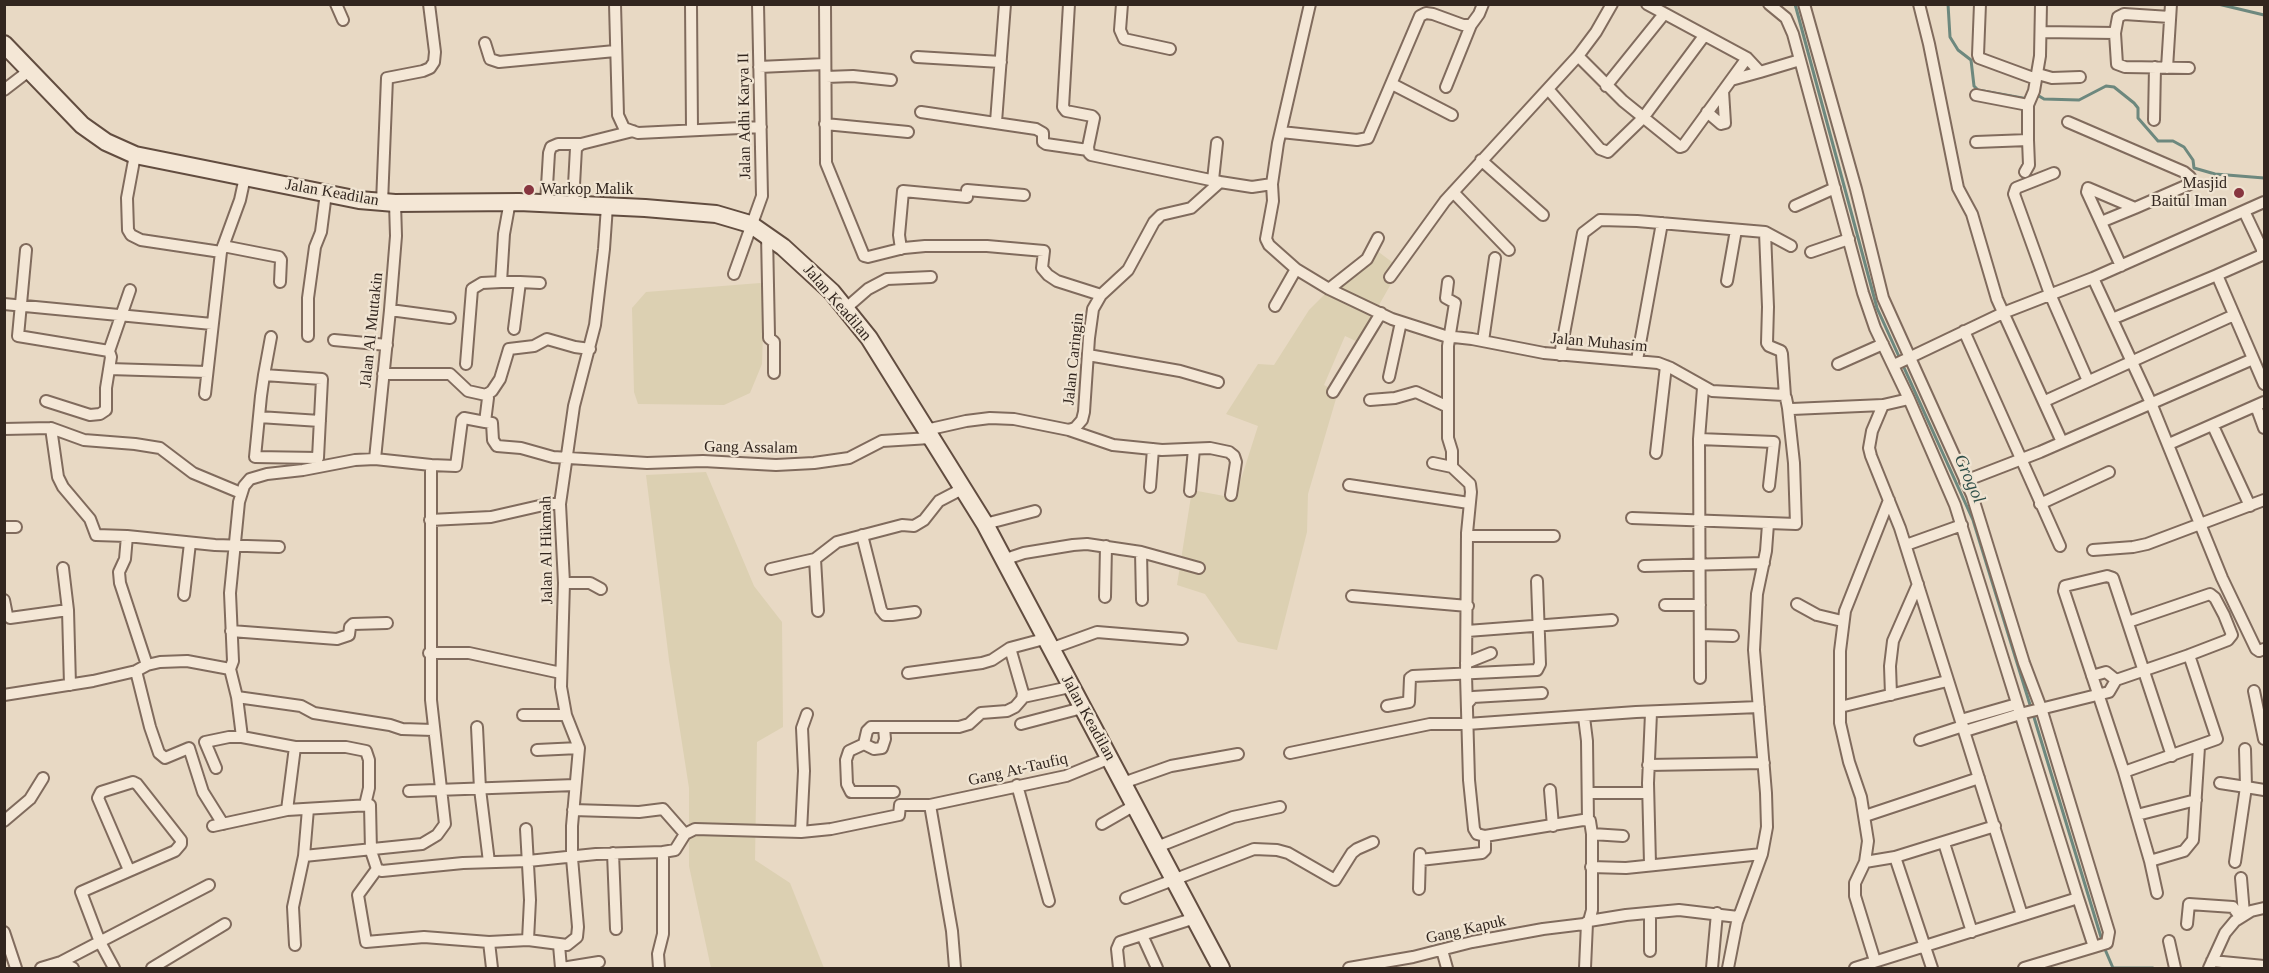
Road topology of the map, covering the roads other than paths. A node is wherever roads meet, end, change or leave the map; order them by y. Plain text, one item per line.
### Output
1 (336, 4) edge
2 (429, 4) edge
3 (615, 4) edge
4 (691, 4) edge
5 (758, 4) edge
6 (825, 4) edge
7 (1005, 4) edge
8 (1069, 4) edge
9 (1122, 4) edge
10 (1310, 4) edge
11 (1483, 4) edge
12 (1612, 4) edge
13 (1647, 4) edge
14 (1769, 4) edge
15 (1804, 4) edge
16 (1919, 4) edge
17 (1980, 4) edge
18 (2041, 4) edge
19 (2170, 4) edge
20 (1664, 14) junction
21 (2170, 17) junction
22 (342, 20) dead end
23 (1471, 25) junction
24 (2041, 32) junction
25 (2115, 33) junction
26 (1704, 36) junction
27 (485, 43) dead end
28 (4, 44) edge
29 (1170, 49) dead end
30 (615, 51) junction
31 (1578, 56) junction
32 (917, 57) dead end
33 (1747, 58) junction
34 (1800, 60) junction
35 (1001, 62) junction
36 (825, 64) junction
37 (759, 67) junction
38 (2155, 68) junction
39 (2167, 68) junction
40 (2189, 68) dead end
41 (30, 70) junction
42 (1761, 72) junction
43 (826, 76) junction
44 (2037, 76) junction
45 (2080, 77) dead end
46 (891, 80) dead end
47 (1731, 80) junction
48 (1392, 84) junction
49 (1606, 86) junction
50 (1446, 87) dead end
51 (1548, 89) junction
52 (4, 90) edge
53 (1723, 91) junction
54 (1976, 95) dead end
55 (2031, 99) junction
56 (921, 112) dead end
57 (1707, 112) junction
58 (1452, 114) dead end
59 (1643, 118) junction
60 (2154, 120) dead end
61 (996, 122) junction
62 (2068, 122) dead end
63 (825, 124) junction
64 (761, 127) junction
65 (692, 130) junction
66 (633, 131) junction
67 (908, 132) dead end
68 (1281, 132) junction
69 (2028, 140) junction
70 (1976, 142) dead end
71 (1217, 143) dead end
72 (581, 144) junction
73 (1088, 150) junction
74 (135, 155) junction
75 (1481, 160) junction
76 (2025, 172) dead end
77 (2054, 173) dead end
78 (245, 177) junction
79 (1216, 181) junction
80 (1272, 184) junction
81 (1835, 188) junction
82 (1453, 192) junction
83 (326, 193) junction
84 (1024, 195) dead end
85 (505, 201) junction
86 (2265, 202) edge
87 (388, 203) junction
88 (546, 203) junction
89 (573, 204) junction
90 (607, 206) junction
91 (1795, 206) dead end
92 (2135, 208) junction
93 (2244, 211) junction
94 (1543, 215) dead end
95 (2101, 222) junction
96 (750, 224) junction
97 (1662, 224) junction
98 (1736, 230) junction
99 (1765, 232) junction
100 (767, 235) junction
101 (1378, 238) dead end
102 (1849, 239) junction
103 (1791, 246) dead end
104 (222, 249) junction
105 (901, 249) junction
106 (26, 250) dead end
107 (1509, 250) dead end
108 (1811, 252) dead end
109 (1495, 258) dead end
110 (2121, 266) junction
111 (1296, 269) junction
112 (734, 274) dead end
113 (2217, 275) junction
114 (931, 277) dead end
115 (1390, 277) dead end
116 (2093, 278) junction
117 (1727, 281) dead end
118 (280, 282) dead end
119 (501, 282) junction
120 (520, 282) junction
121 (1448, 282) dead end
122 (540, 283) dead end
123 (1329, 289) junction
124 (130, 290) dead end
125 (2050, 294) junction
126 (1101, 295) junction
127 (4, 304) edge
128 (21, 305) junction
129 (1275, 306) dead end
130 (845, 309) junction
131 (390, 310) junction
132 (1381, 313) junction
133 (2003, 313) junction
134 (2234, 315) junction
135 (119, 316) junction
136 (450, 318) dead end
137 (2112, 319) junction
138 (1401, 322) junction
139 (212, 324) junction
140 (514, 329) dead end
141 (1964, 331) junction
142 (308, 336) dead end
143 (1449, 336) junction
144 (271, 337) dead end
145 (334, 340) dead end
146 (1483, 341) junction
147 (1883, 344) junction
148 (387, 345) junction
149 (590, 349) junction
150 (109, 351) junction
151 (1560, 354) junction
152 (1088, 355) junction
153 (2253, 359) junction
154 (1636, 360) junction
155 (1903, 361) junction
156 (2132, 361) junction
157 (465, 364) dead end
158 (1838, 364) dead end
159 (1666, 366) junction
160 (109, 369) junction
161 (207, 372) junction
162 (774, 373) dead end
163 (383, 374) junction
164 (264, 375) junction
165 (1389, 377) dead end
166 (2088, 381) junction
167 (1218, 382) dead end
168 (2265, 384) edge
169 (1703, 388) junction
170 (1333, 392) dead end
171 (205, 394) dead end
172 (486, 395) junction
173 (1785, 396) junction
174 (1910, 399) junction
175 (1370, 400) dead end
176 (46, 401) dead end
177 (2045, 401) junction
178 (2151, 403) junction
179 (2260, 404) edge
180 (1883, 405) junction
181 (1446, 406) junction
182 (1788, 408) junction
183 (259, 417) junction
184 (320, 421) junction
185 (485, 422) junction
186 (2213, 426) junction
187 (51, 428) junction
188 (4, 429) edge
189 (2265, 429) edge
190 (1069, 430) junction
191 (928, 434) junction
192 (1699, 440) junction
193 (2062, 442) junction
194 (2169, 444) junction
195 (1194, 449) junction
196 (1153, 450) junction
197 (1656, 453) dead end
198 (567, 458) junction
199 (375, 459) junction
200 (2021, 460) junction
201 (318, 462) junction
202 (1433, 463) dead end
203 (431, 465) junction
204 (1452, 468) junction
205 (2109, 472) dead end
206 (1965, 481) junction
207 (1348, 484) dead end
208 (1769, 486) dead end
209 (1150, 487) dead end
210 (962, 489) junction
211 (1190, 490) dead end
212 (241, 493) junction
213 (1231, 495) dead end
214 (1889, 500) junction
215 (2265, 500) edge
216 (1469, 503) junction
217 (560, 504) junction
218 (2040, 504) junction
219 (2250, 506) junction
220 (1035, 511) dead end
221 (1632, 518) dead end
222 (430, 520) junction
223 (1699, 521) junction
224 (985, 524) junction
225 (1768, 524) junction
226 (2202, 524) junction
227 (1962, 525) junction
228 (862, 535) junction
229 (127, 536) junction
230 (1554, 536) dead end
231 (1467, 537) junction
232 (190, 543) junction
233 (235, 545) junction
234 (1906, 545) junction
235 (1106, 546) junction
236 (2060, 546) dead end
237 (279, 547) dead end
238 (2092, 550) dead end
239 (1141, 552) junction
240 (1008, 558) junction
241 (815, 559) junction
242 (1764, 563) junction
243 (1700, 565) junction
244 (1644, 566) dead end
245 (63, 568) dead end
246 (1199, 568) dead end
247 (771, 569) dead end
248 (1537, 581) dead end
249 (564, 583) junction
250 (1918, 584) junction
251 (601, 589) dead end
252 (184, 595) dead end
253 (1105, 597) dead end
254 (1352, 597) dead end
255 (4, 600) edge
256 (1142, 600) dead end
257 (1665, 604) dead end
258 (1797, 604) dead end
259 (1700, 605) junction
260 (1468, 606) junction
261 (68, 610) junction
262 (818, 611) dead end
263 (915, 612) dead end
264 (1612, 620) dead end
265 (1842, 621) junction
266 (2128, 622) junction
267 (387, 623) dead end
268 (1539, 625) junction
269 (1467, 631) junction
270 (231, 632) junction
271 (1700, 635) junction
272 (1733, 636) dead end
273 (1182, 639) dead end
274 (1047, 644) junction
275 (1010, 648) junction
276 (2265, 649) edge
277 (429, 653) junction
278 (1491, 653) dead end
279 (2189, 655) junction
280 (1466, 663) junction
281 (147, 665) junction
282 (230, 669) junction
283 (136, 671) junction
284 (2143, 671) junction
285 (561, 673) junction
286 (908, 673) dead end
287 (1466, 675) junction
288 (2091, 676) junction
289 (1700, 678) dead end
290 (2116, 680) junction
291 (1947, 681) junction
292 (70, 685) junction
293 (1069, 685) junction
294 (2254, 691) dead end
295 (1542, 693) dead end
296 (2097, 694) junction
297 (4, 695) edge
298 (1023, 695) junction
299 (1891, 695) junction
300 (237, 697) junction
301 (1467, 704) junction
302 (1387, 706) dead end
303 (1759, 707) junction
304 (1840, 707) junction
305 (1082, 708) junction
306 (2039, 709) junction
307 (2021, 710) junction
308 (1651, 713) junction
309 (807, 714) dead end
310 (566, 715) junction
311 (523, 716) dead end
312 (1584, 717) junction
313 (1022, 724) dead end
314 (1467, 724) junction
315 (1963, 726) junction
316 (477, 727) dead end
317 (884, 728) junction
318 (433, 730) junction
319 (242, 737) junction
320 (2265, 739) edge
321 (1920, 740) dead end
322 (864, 744) junction
323 (295, 747) junction
324 (2199, 747) junction
325 (579, 748) junction
326 (2245, 749) dead end
327 (537, 750) dead end
328 (1290, 753) dead end
329 (1238, 754) dead end
330 (2172, 756) junction
331 (1110, 758) junction
332 (1764, 763) junction
333 (1648, 765) junction
334 (216, 768) dead end
335 (2124, 772) junction
336 (44, 778) dead end
337 (1979, 778) junction
338 (1127, 782) junction
339 (2220, 783) dead end
340 (575, 785) junction
341 (1017, 785) junction
342 (2246, 787) junction
343 (480, 789) junction
344 (442, 790) junction
345 (1550, 790) dead end
346 (2265, 790) edge
347 (409, 791) dead end
348 (894, 792) dead end
349 (1588, 793) junction
350 (1648, 793) junction
351 (2196, 800) junction
352 (365, 805) junction
353 (930, 805) junction
354 (1135, 805) junction
355 (1280, 807) dead end
356 (308, 809) junction
357 (287, 810) junction
358 (573, 810) junction
359 (2137, 814) junction
360 (1865, 816) junction
361 (4, 821) edge
362 (1588, 821) junction
363 (1102, 824) dead end
364 (1553, 826) junction
365 (1995, 826) junction
366 (526, 829) dead end
367 (801, 832) junction
368 (685, 834) junction
369 (1592, 834) junction
370 (1485, 836) junction
371 (1623, 836) dead end
372 (1373, 842) dead end
373 (1944, 843) junction
374 (1157, 847) junction
375 (372, 850) junction
376 (663, 852) junction
377 (613, 853) junction
378 (1762, 854) junction
379 (304, 856) junction
380 (1896, 857) junction
381 (572, 858) junction
382 (528, 861) junction
383 (2150, 861) junction
384 (489, 862) junction
385 (1865, 862) junction
386 (2235, 862) dead end
387 (1650, 864) junction
388 (1591, 867) junction
389 (377, 869) junction
390 (129, 870) junction
391 (1174, 878) junction
392 (2241, 878) dead end
393 (209, 885) dead end
394 (1419, 889) dead end
395 (2157, 893) dead end
396 (1126, 898) dead end
397 (2078, 898) junction
398 (1050, 901) dead end
399 (2265, 909) edge
400 (1650, 913) junction
401 (1718, 913) junction
402 (2022, 915) junction
403 (2242, 916) junction
404 (1738, 917) junction
405 (1195, 918) junction
406 (1588, 922) junction
407 (225, 924) dead end
408 (2187, 924) dead end
409 (616, 929) dead end
410 (4, 932) edge
411 (1972, 932) junction
412 (1142, 935) junction
413 (528, 940) junction
414 (2169, 941) dead end
415 (100, 942) junction
416 (489, 942) junction
417 (295, 945) dead end
418 (559, 945) junction
419 (2100, 945) junction
420 (1924, 946) junction
421 (1442, 950) junction
422 (1650, 951) dead end
423 (61, 962) junction
424 (599, 962) dead end
425 (1875, 962) junction
426 (2210, 965) edge
427 (2265, 966) edge
428 (2037, 967) edge
429 (2246, 967) edge
430 (16, 969) edge
431 (41, 969) edge
432 (73, 969) edge
433 (114, 969) edge
434 (152, 969) edge
435 (492, 969) edge
436 (561, 969) edge
437 (659, 969) edge
438 (955, 969) edge
439 (1119, 969) edge
440 (1157, 969) edge
441 (1221, 969) edge
442 (1349, 969) edge
443 (1447, 969) edge
444 (1585, 969) edge
445 (1712, 969) edge
446 (1728, 969) edge
447 (1855, 969) edge
448 (1932, 969) edge
449 (2024, 969) edge
450 (2175, 969) edge

1 - 22 street
2 - 87 street, Jalan Al Muttakin
3 - 30 street
4 - 65 street
5 - 37 street, Jalan Adhi Karya II
6 - 36 street
7 - 35 street
8 - 73 street
9 - 29 street
10 - 68 street
11 - 23 street
12 - 31 street
13 - 20 street
14 - 34 street
15 - 155 street
16 - 133 street
17 - 44 street
18 - 24 street
19 - 21 street
20 - 26 street
20 - 49 street
21 - 25 street
21 - 39 street
23 - 48 street
23 - 50 street
24 - 25 street
24 - 44 street
25 - 38 street
26 - 33 street
26 - 59 street
27 - 30 street
28 - 41 main road, Jalan Keadilan
30 - 66 street
31 - 49 street
31 - 51 street
32 - 35 street
33 - 42 street
33 - 47 street
34 - 42 street
34 - 81 street
35 - 61 street
36 - 37 street
36 - 43 street
37 - 64 street, Jalan Adhi Karya II
38 - 39 street
38 - 60 street
39 - 40 street
41 - 52 street
41 - 74 main road, Jalan Keadilan
42 - 47 street
43 - 46 street
43 - 63 street
44 - 45 street
44 - 55 street
47 - 53 street
48 - 58 street
48 - 68 street
49 - 59 street
51 - 59 street
51 - 75 street
53 - 57 street
53 - 57 street
54 - 55 street
55 - 69 street
56 - 61 street
57 - 59 street
61 - 73 street
62 - 92 street
63 - 67 street
63 - 105 street
64 - 65 street
64 - 96 street, Jalan Adhi Karya II
65 - 66 street
66 - 72 street
68 - 80 street
69 - 70 street
69 - 76 street
71 - 79 street
72 - 88 street
72 - 89 street
73 - 79 street
74 - 78 main road, Jalan Keadilan
74 - 104 street
75 - 82 street
75 - 94 street
77 - 125 street
78 - 83 main road, Jalan Keadilan
78 - 104 street
79 - 80 street
79 - 126 street, Jalan Caringin
80 - 111 street, Jalan Muhasim
81 - 91 street
81 - 102 street
82 - 107 street
82 - 115 street
83 - 87 main road, Jalan Keadilan
83 - 142 street
84 - 105 street
85 - 87 main road, Jalan Keadilan
85 - 88 main road, Jalan Keadilan
85 - 119 street
86 - 93 street
87 - 131 street, Jalan Al Muttakin
88 - 89 main road, Jalan Keadilan
89 - 90 main road, Jalan Keadilan
90 - 96 main road, Jalan Keadilan
90 - 149 street, Jalan Al Hikmah
92 - 95 street
92 - 95 street
93 - 110 street
93 - 113 street
95 - 110 street
96 - 100 main road, Jalan Keadilan
96 - 112 street, Jalan Adhi Karya II
97 - 98 street
97 - 151 street
97 - 154 street
98 - 99 street
98 - 117 street
99 - 103 street
99 - 173 street
100 - 130 main road, Jalan Keadilan
100 - 162 street
101 - 123 street
102 - 108 street
102 - 147 street
104 - 118 street
104 - 139 street
105 - 126 street
106 - 128 street
109 - 146 street
110 - 116 street
111 - 123 street, Jalan Muhasim
111 - 129 street
113 - 134 street
113 - 137 street
114 - 130 street
116 - 125 street
116 - 137 street
119 - 120 street
119 - 157 street
120 - 122 street
120 - 140 street
121 - 143 street
123 - 132 street, Jalan Muhasim
124 - 135 street
125 - 133 street
125 - 166 street
126 - 152 street, Jalan Caringin
127 - 128 street
128 - 135 street
128 - 150 street
130 - 191 main road, Jalan Keadilan
131 - 136 street
131 - 148 street, Jalan Al Muttakin
132 - 138 street, Jalan Muhasim
132 - 170 street
133 - 141 street
133 - 177 street
134 - 153 street
134 - 156 street
135 - 139 street
135 - 150 street
137 - 156 street
138 - 143 street, Jalan Muhasim
138 - 165 street
139 - 161 street
141 - 155 street
141 - 200 street
143 - 146 street, Jalan Muhasim
143 - 181 street
144 - 164 street
145 - 148 street
146 - 151 street, Jalan Muhasim
147 - 155 street
147 - 158 street
148 - 163 street, Jalan Al Muttakin
149 - 172 street
149 - 198 street, Jalan Al Hikmah
150 - 160 street
151 - 154 street, Jalan Muhasim
152 - 167 street
152 - 190 street, Jalan Caringin
153 - 168 street
153 - 178 street
154 - 159 street, Jalan Muhasim
155 - 174 street
155 - 206 street
156 - 166 street
156 - 178 street
159 - 169 street, Jalan Muhasim
159 - 197 street
160 - 161 street
160 - 176 street
161 - 171 street
163 - 172 street
163 - 199 street, Jalan Al Muttakin
164 - 183 street
164 - 184 street
166 - 177 street
169 - 173 street, Jalan Muhasim
169 - 192 street
172 - 185 street
173 - 182 street
174 - 180 street
174 - 227 street
175 - 181 street
177 - 193 street
178 - 193 street
178 - 194 street
179 - 186 street
179 - 189 street
180 - 182 street
180 - 214 street
181 - 204 street
182 - 225 street
183 - 184 street
183 - 201 street
184 - 201 street
185 - 198 street, Gang Assalam
185 - 203 street
186 - 194 street
186 - 219 street
187 - 188 street
187 - 212 street
187 - 229 street
190 - 191 street, Jalan Caringin
190 - 196 street
191 - 198 street, Gang Assalam
191 - 210 main road, Jalan Keadilan
192 - 208 street
192 - 223 street
193 - 200 street
194 - 226 street
195 - 196 street
195 - 211 street
195 - 213 street
196 - 209 street
198 - 217 street, Jalan Al Hikmah
199 - 201 street
199 - 203 street
200 - 206 street
200 - 218 street
201 - 212 street
202 - 204 street
203 - 222 street
204 - 216 street
205 - 218 street
206 - 306 street
207 - 216 street
210 - 224 main road, Jalan Keadilan
210 - 228 street
212 - 233 street
214 - 234 street
214 - 265 street
215 - 219 street
216 - 231 street
217 - 222 street
217 - 249 street, Jalan Al Hikmah
218 - 236 street
219 - 226 street
220 - 224 street
221 - 223 street
222 - 277 street
223 - 225 street
223 - 243 street
224 - 240 main road, Jalan Keadilan
225 - 242 street
226 - 238 street
226 - 276 street
227 - 234 street
227 - 307 street
228 - 241 street
228 - 263 street
229 - 232 street
229 - 281 street
230 - 231 street
231 - 260 street
232 - 233 street
232 - 252 street
233 - 237 street
233 - 270 street
234 - 250 street
235 - 239 street
235 - 240 street
235 - 253 street
239 - 246 street
239 - 256 street
240 - 274 main road, Jalan Keadilan
241 - 247 street
241 - 262 street
242 - 243 street
242 - 303 street
243 - 244 street
243 - 259 street
245 - 261 street
248 - 268 street
249 - 251 street
249 - 285 street, Jalan Al Hikmah
250 - 291 street
250 - 299 street
254 - 260 street
255 - 261 street
257 - 259 street
258 - 265 street
259 - 271 street
260 - 269 street
261 - 292 street
264 - 268 street
265 - 304 street
266 - 279 street
266 - 284 street
266 - 288 street
267 - 270 street
268 - 269 street
268 - 287 street
269 - 280 street
270 - 282 street
271 - 272 street
271 - 289 street
273 - 274 street
274 - 275 street
274 - 293 main road, Jalan Keadilan
275 - 286 street
275 - 298 street
277 - 285 street
277 - 318 street
278 - 280 street
279 - 284 street
279 - 324 street
280 - 287 street
281 - 282 street
281 - 283 street
282 - 300 street
283 - 292 street
283 - 357 street
284 - 290 street
284 - 330 street
285 - 310 street, Jalan Al Hikmah
287 - 301 street
287 - 302 street
288 - 290 street
288 - 296 street
290 - 296 street
291 - 299 street
291 - 315 street
292 - 297 street
293 - 298 street
293 - 305 main road, Jalan Keadilan
294 - 320 street
295 - 301 street
296 - 306 street
296 - 335 street
298 - 317 street
299 - 304 street
300 - 318 street
300 - 319 street
301 - 314 street
303 - 308 street
303 - 332 street
304 - 360 street
305 - 313 street
305 - 331 main road, Jalan Keadilan
306 - 307 street
306 - 419 street
307 - 315 street
307 - 397 street
308 - 312 street
308 - 333 street
309 - 367 street
310 - 311 street
310 - 325 street, Jalan Al Hikmah
312 - 314 street
312 - 349 street
314 - 328 street
314 - 370 street
315 - 321 street
315 - 337 street
316 - 343 street
317 - 322 street
317 - 322 street
318 - 344 street
319 - 323 street
319 - 334 street
322 - 348 street
323 - 352 street
323 - 357 street
324 - 330 street
324 - 351 street
325 - 327 street
325 - 340 street, Jalan Al Hikmah
326 - 342 street
329 - 338 street
330 - 335 street
331 - 338 main road, Jalan Keadilan
331 - 341 street, Gang At-Taufiq
332 - 333 street
332 - 378 street
333 - 350 street
335 - 359 street
336 - 361 street
337 - 360 street
337 - 365 street
338 - 354 main road, Jalan Keadilan
339 - 342 street
340 - 343 street
340 - 358 street, Jalan Al Hikmah
341 - 353 street, Gang At-Taufiq
341 - 398 street
342 - 346 street
342 - 386 street
343 - 344 street
343 - 384 street
344 - 347 street
344 - 375 street
345 - 364 street
349 - 350 street
349 - 362 street
350 - 387 street
351 - 359 street
351 - 383 street
352 - 356 street
352 - 375 street
353 - 367 street, Gang At-Taufiq
353 - 438 street
354 - 363 street
354 - 374 main road, Jalan Keadilan
355 - 374 street
356 - 357 street
356 - 379 street
358 - 368 street
358 - 381 street, Jalan Al Hikmah
359 - 383 street
360 - 385 street
362 - 364 street
362 - 369 street
364 - 370 street
365 - 373 street
365 - 402 street
366 - 382 street
367 - 368 street
368 - 376 street
369 - 371 street
369 - 388 street
370 - 394 street
372 - 391 street
373 - 380 street
373 - 411 street
374 - 391 main road, Jalan Keadilan
375 - 379 street
375 - 389 street
376 - 377 street
376 - 437 street
377 - 381 street
377 - 409 street
378 - 387 street
378 - 404 street
379 - 417 street
380 - 385 street
380 - 420 street
381 - 382 street
381 - 418 street, Jalan Al Hikmah
382 - 384 street
382 - 413 street
383 - 395 street
384 - 389 street
385 - 425 street
387 - 388 street
388 - 406 street
389 - 416 street
390 - 390 street
390 - 415 street
391 - 396 street
391 - 405 main road, Jalan Keadilan
392 - 403 street
393 - 415 street
397 - 402 street
397 - 419 street
399 - 403 street
400 - 401 street, Gang Kapuk
400 - 406 street, Gang Kapuk
400 - 422 street
401 - 404 street, Gang Kapuk
401 - 445 street
402 - 411 street
403 - 408 street
403 - 426 street
404 - 446 street
405 - 412 street
405 - 441 main road, Jalan Keadilan
406 - 421 street, Gang Kapuk
406 - 444 street
407 - 434 street
410 - 430 street
411 - 420 street
412 - 439 street
412 - 440 street
413 - 416 street
413 - 418 street
414 - 450 street
415 - 423 street
415 - 433 street
416 - 435 street
418 - 436 street
419 - 428 street
420 - 425 street
420 - 448 street
421 - 442 street, Gang Kapuk
421 - 443 street
423 - 431 street
423 - 432 street
424 - 436 street
425 - 447 street
426 - 429 street
427 - 429 street
428 - 449 street

